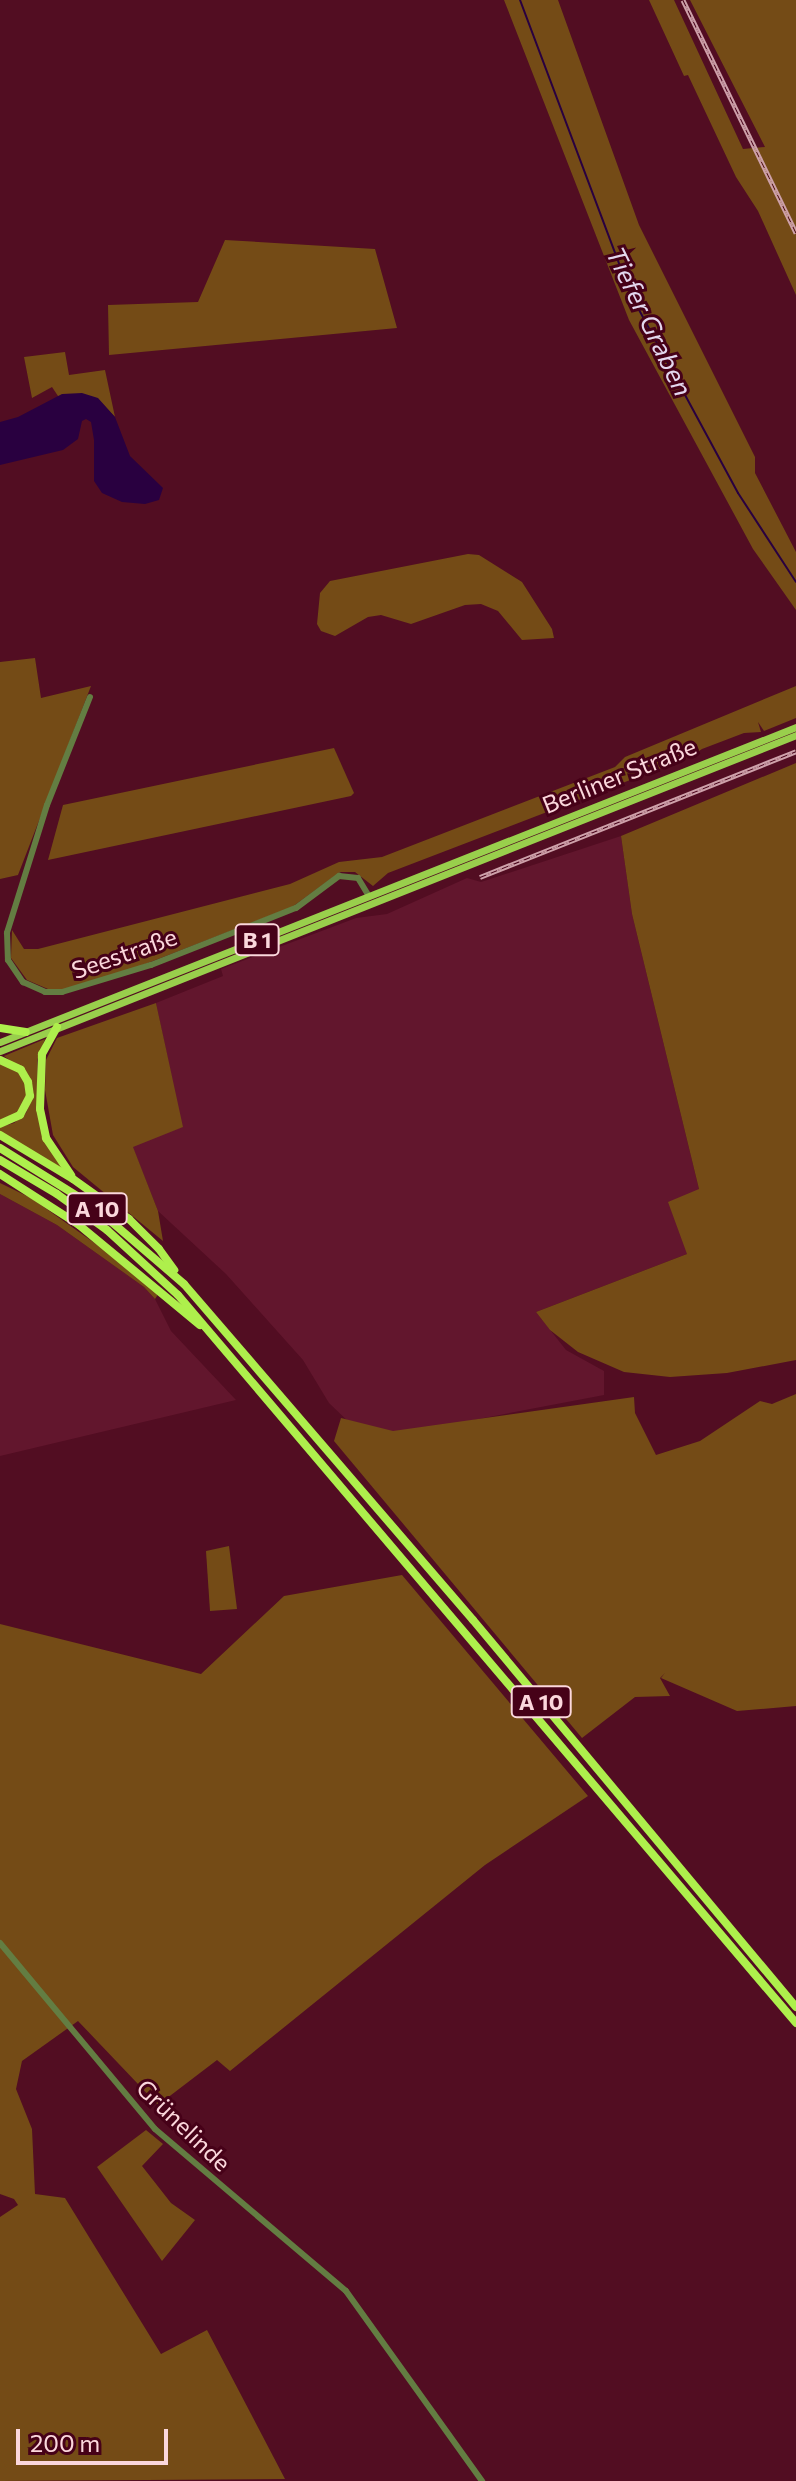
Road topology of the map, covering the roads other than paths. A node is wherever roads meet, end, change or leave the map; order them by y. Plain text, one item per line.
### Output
1 (90, 697) dead end
2 (796, 727) edge
3 (796, 735) edge
4 (369, 896) junction
5 (57, 1027) junction
6 (0, 1028) edge
7 (26, 1032) junction
8 (0, 1042) edge
9 (0, 1051) edge
10 (0, 1060) edge
11 (0, 1124) edge
12 (0, 1135) edge
13 (0, 1148) edge
14 (0, 1160) edge
15 (0, 1174) edge
16 (73, 1179) junction
17 (0, 1181) edge
18 (16, 1184) junction
19 (184, 1284) junction
20 (220, 1342) junction
21 (0, 1943) edge
22 (796, 2007) edge
23 (796, 2023) edge
24 (482, 2481) edge

1 - 4 street, Seestraße
2 - 4 main road, Berliner Straße / B 1
3 - 5 main road, Berliner Straße / B 1
4 - 7 main road, B 1
5 - 9 main road, B 1
5 - 16 highway
6 - 7 highway
7 - 8 main road, B 1
10 - 11 highway
12 - 16 highway
13 - 19 highway, A 10
14 - 20 highway, A 10
15 - 18 highway
16 - 19 highway
17 - 18 highway
18 - 20 highway
19 - 22 highway, A 10
20 - 23 highway, A 10
21 - 24 street, Grünelinde

